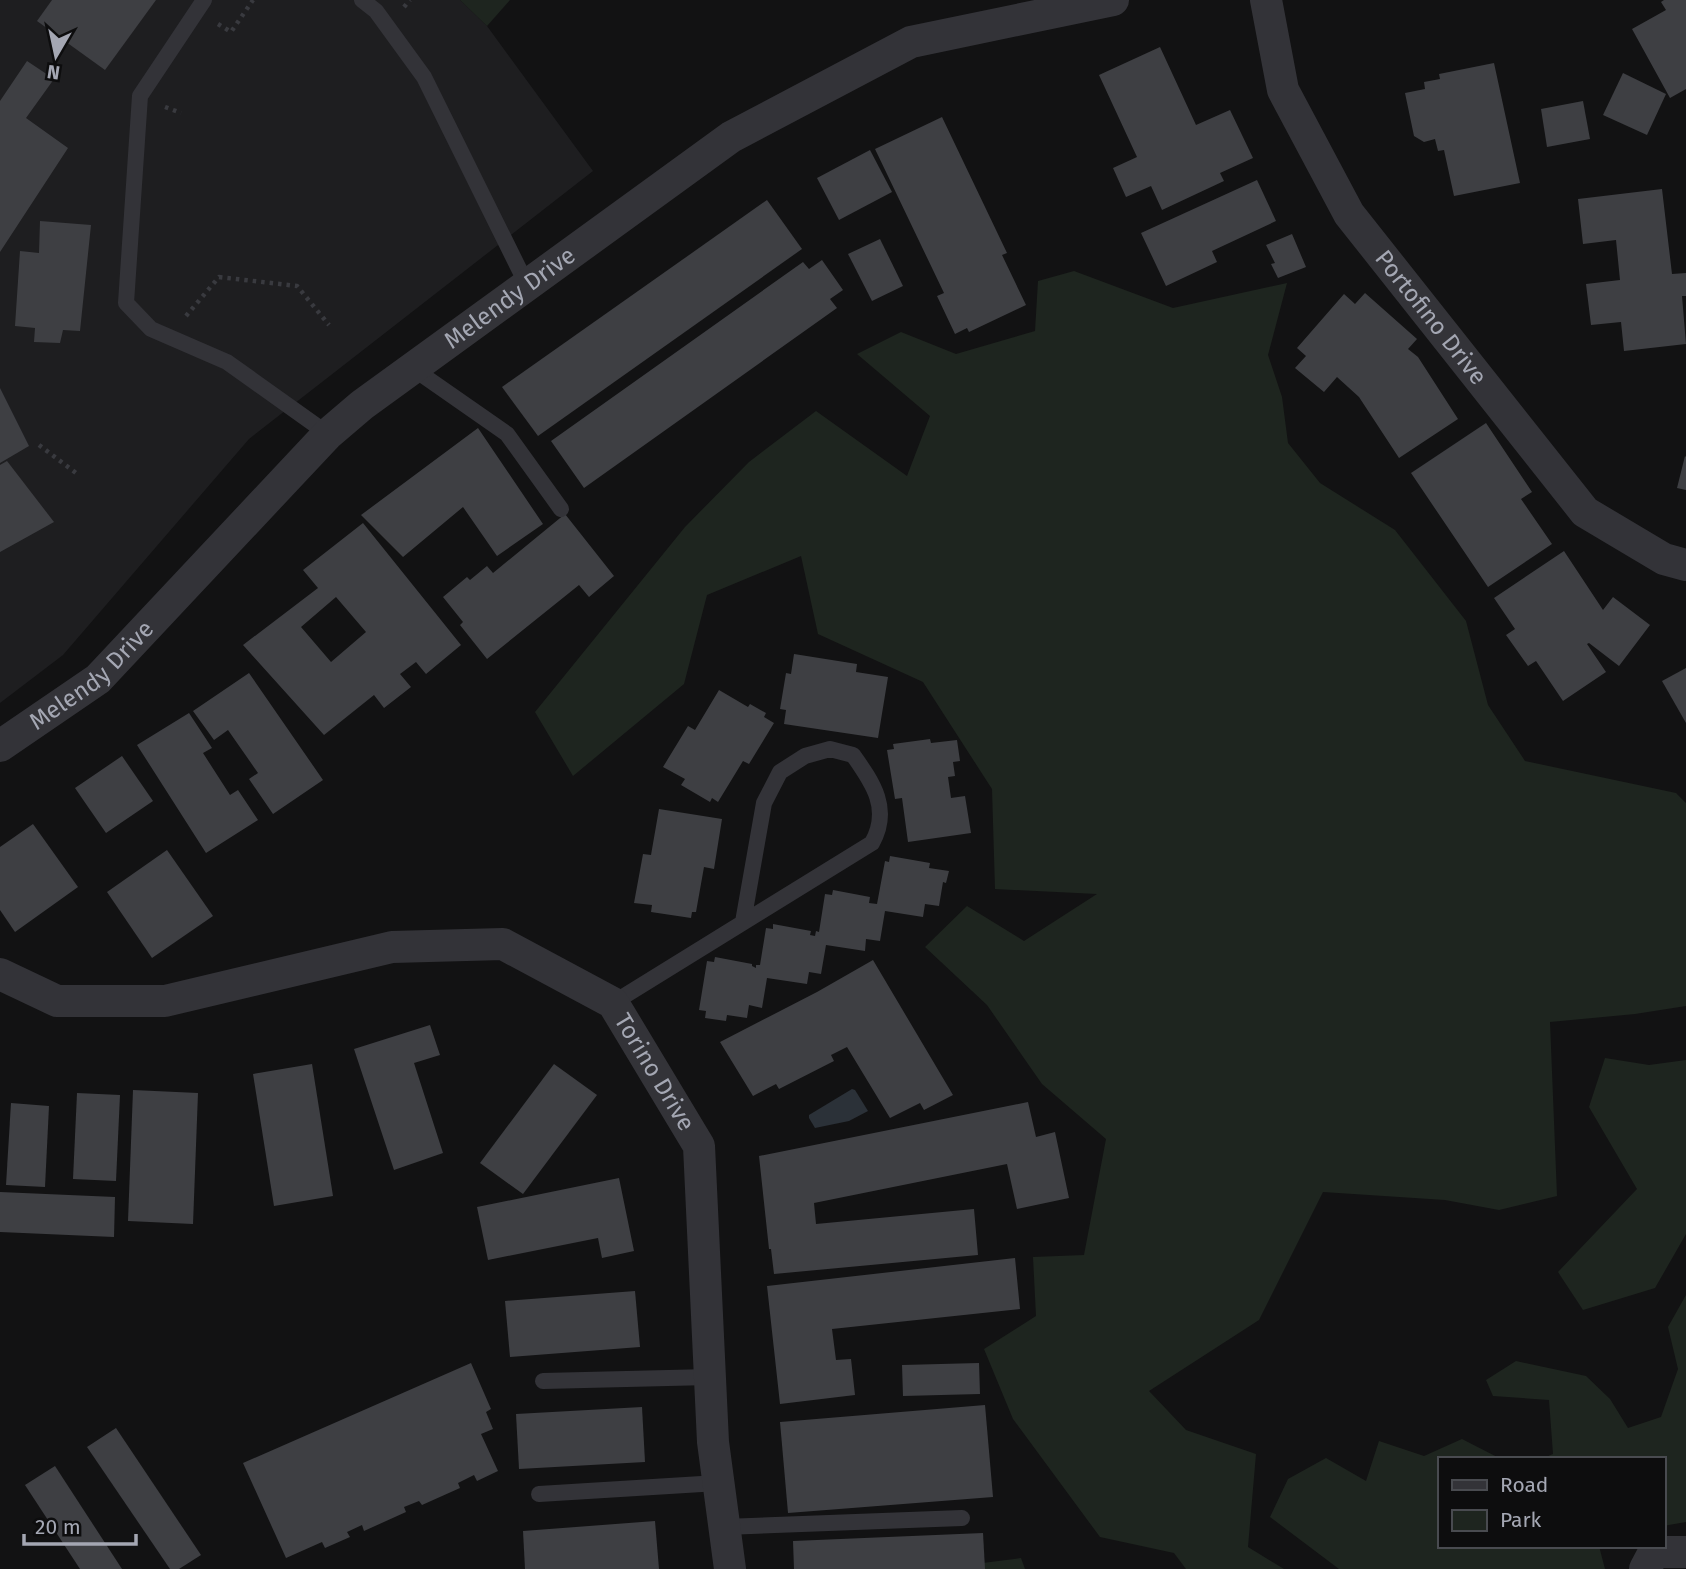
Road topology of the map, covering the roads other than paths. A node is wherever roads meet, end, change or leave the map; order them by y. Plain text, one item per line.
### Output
1 (204, 0) edge
2 (362, 0) edge
3 (1113, 0) edge
4 (1266, 0) edge
5 (527, 285) junction
6 (411, 367) junction
7 (328, 434) junction
8 (561, 509) dead end
9 (1686, 565) edge
10 (0, 746) edge
11 (743, 922) junction
12 (0, 974) edge
13 (613, 1003) junction
14 (710, 1377) junction
15 (543, 1381) dead end
16 (718, 1483) junction
17 (538, 1494) dead end
18 (962, 1518) dead end
19 (724, 1527) junction
20 (1686, 1552) edge
21 (730, 1569) edge
22 (1645, 1569) edge

1 - 7 lane
2 - 5 lane
3 - 5 street, Melendy Drive
4 - 9 street, Portofino Drive
5 - 6 street, Melendy Drive
6 - 7 street, Melendy Drive
6 - 8 lane
7 - 10 street, Melendy Drive
11 - 11 lane
11 - 13 lane
12 - 13 street, Torino Drive
13 - 14 street, Torino Drive
14 - 15 lane
14 - 16 street, Torino Drive
16 - 17 lane
16 - 19 street, Torino Drive
18 - 19 lane
19 - 21 street, Torino Drive
20 - 22 street

